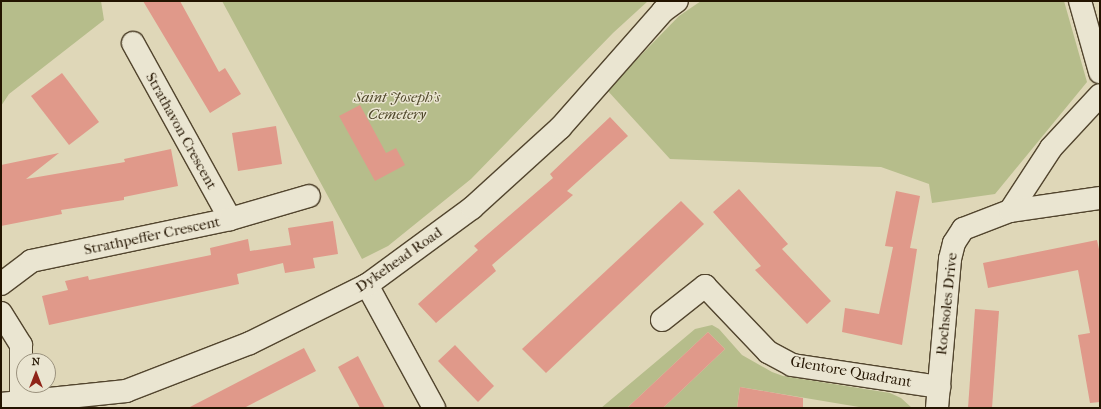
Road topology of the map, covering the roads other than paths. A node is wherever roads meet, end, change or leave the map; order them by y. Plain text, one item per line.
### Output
1 (677, 1) edge
2 (1080, 1) edge
3 (133, 43) dead end
4 (1100, 72) edge
5 (1100, 95) edge
6 (309, 196) dead end
7 (1100, 198) edge
8 (1010, 211) junction
9 (230, 219) junction
10 (1, 284) edge
11 (367, 285) junction
12 (1, 313) edge
13 (662, 320) dead end
14 (938, 398) edge
15 (11, 403) edge
16 (434, 408) edge

1 - 11 street, Dykehead Road
2 - 4 street
3 - 9 street, Strathavon Crescent
5 - 8 street
6 - 9 street, Strathpeffer Crescent
7 - 8 street, Rochsoles Drive
8 - 14 street, Rochsoles Drive
9 - 10 street, Strathpeffer Crescent
11 - 15 street, Dykehead Road
11 - 16 street
12 - 15 street
13 - 14 street, Glentore Quadrant

